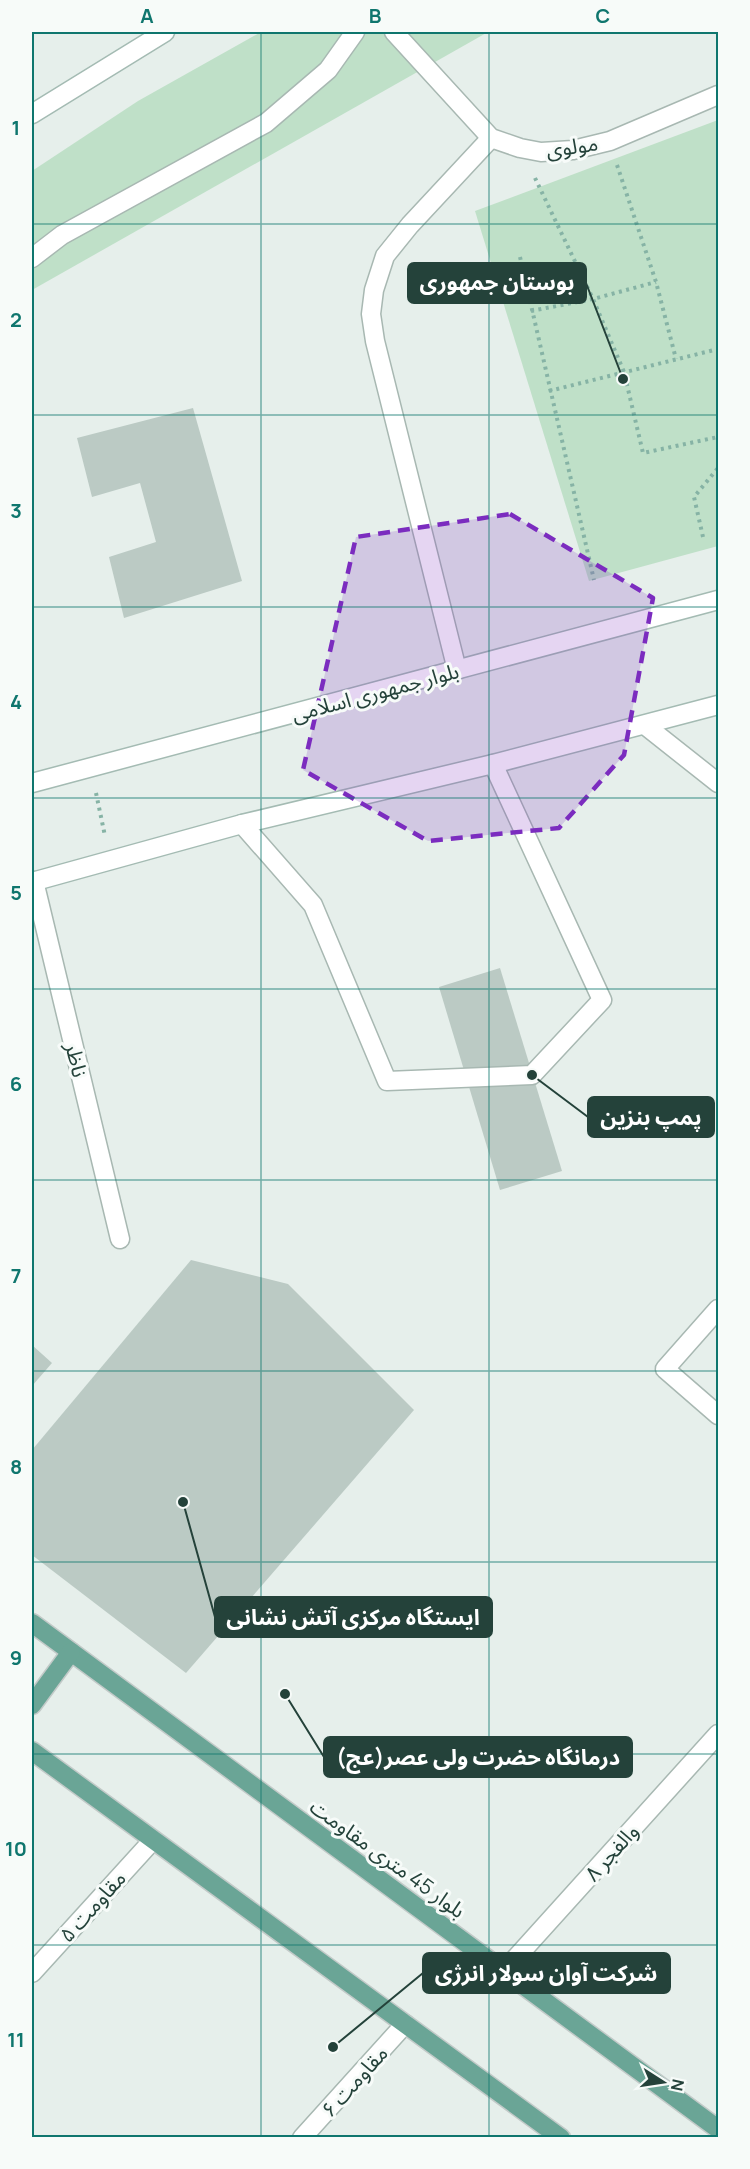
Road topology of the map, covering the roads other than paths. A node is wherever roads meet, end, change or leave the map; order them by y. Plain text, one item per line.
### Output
1 (165, 32) edge
2 (355, 32) edge
3 (394, 32) edge
4 (718, 95) edge
5 (32, 114) edge
6 (491, 138) junction
7 (32, 258) edge
8 (718, 600) edge
9 (457, 670) junction
10 (718, 705) edge
11 (646, 726) junction
12 (493, 764) junction
13 (32, 783) edge
14 (718, 783) edge
15 (242, 824) junction
16 (33, 882) edge
17 (120, 1239) dead end
18 (718, 1309) edge
19 (718, 1415) edge
20 (32, 1623) edge
21 (71, 1652) junction
22 (32, 1705) edge
23 (718, 1734) edge
24 (32, 1751) edge
25 (153, 1840) junction
26 (504, 1971) junction
27 (32, 1973) edge
28 (405, 2024) junction
29 (718, 2129) edge
30 (302, 2138) edge
31 (561, 2138) edge

1 - 5 street
2 - 7 street
3 - 6 street, مولوی
4 - 6 street, مولوی
6 - 9 street
8 - 9 street, بلوار جمهوری اسلامی
9 - 13 street, بلوار جمهوری اسلامی
10 - 11 street
11 - 12 street
11 - 14 street
12 - 15 street
12 - 15 street
15 - 16 street
16 - 17 street, ناظر
18 - 19 street
20 - 21 main road, بلوار 45 متری مقاومت
21 - 22 main road
21 - 26 main road, بلوار 45 متری مقاومت
23 - 26 street, والفجر ۸
24 - 25 main road
25 - 27 street, مقاومت ۵
25 - 28 main road
26 - 29 main road, بلوار 45 متری مقاومت
28 - 30 street, مقاومت ۶
28 - 31 main road

